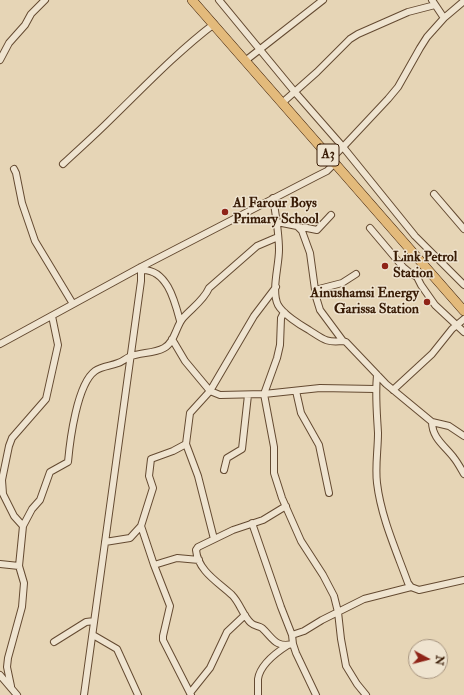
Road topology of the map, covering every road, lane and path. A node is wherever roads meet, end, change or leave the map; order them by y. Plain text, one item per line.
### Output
1 (45, 0) edge
2 (192, 0) edge
3 (219, 0) edge
4 (323, 0) edge
5 (464, 0) edge
6 (434, 2) edge
7 (444, 18) junction
8 (214, 24) junction
9 (260, 49) junction
10 (0, 60) edge
11 (245, 61) junction
12 (294, 91) junction
13 (282, 103) junction
14 (343, 147) junction
15 (333, 161) junction
16 (63, 164) dead end
17 (14, 169) dead end
18 (434, 194) dead end
19 (273, 198) junction
20 (331, 215) dead end
21 (277, 222) junction
22 (300, 228) junction
23 (370, 228) dead end
24 (464, 229) edge
25 (278, 237) junction
26 (141, 269) junction
27 (356, 274) dead end
28 (464, 285) edge
29 (276, 287) junction
30 (315, 290) junction
31 (73, 304) junction
32 (463, 309) edge
33 (284, 312) junction
34 (52, 316) junction
35 (464, 319) edge
36 (180, 322) junction
37 (457, 325) junction
38 (464, 332) edge
39 (172, 339) junction
40 (343, 341) junction
41 (0, 344) edge
42 (130, 357) junction
43 (378, 375) junction
44 (375, 389) junction
45 (393, 390) junction
46 (210, 391) junction
47 (296, 391) junction
48 (264, 394) junction
49 (248, 395) junction
50 (432, 422) junction
51 (464, 426) edge
52 (462, 435) edge
53 (186, 444) junction
54 (224, 470) dead end
55 (464, 474) edge
56 (1, 483) edge
57 (329, 493) dead end
58 (286, 506) junction
59 (252, 523) junction
60 (23, 526) junction
61 (141, 526) junction
62 (214, 539) junction
63 (105, 542) junction
64 (199, 560) junction
65 (0, 564) edge
66 (154, 565) junction
67 (19, 566) junction
68 (464, 580) edge
69 (411, 587) junction
70 (338, 612) junction
71 (245, 615) junction
72 (94, 621) junction
73 (93, 635) junction
74 (292, 635) junction
75 (54, 642) dead end
76 (290, 644) junction
77 (0, 675) edge
78 (11, 686) junction
79 (190, 694) edge
80 (17, 695) edge
81 (84, 695) edge
82 (138, 695) edge
83 (258, 695) edge
84 (316, 695) edge
85 (366, 695) edge

1 - 10 street
2 - 8 highway, A3
3 - 9 street
4 - 9 street
5 - 7 street
6 - 7 street
6 - 12 street
7 - 14 street
8 - 11 highway, A3
8 - 16 street
9 - 11 street
9 - 12 street
11 - 13 highway, A3
12 - 13 street
12 - 14 street
13 - 15 highway, A3
14 - 15 street
14 - 28 street
15 - 19 street
15 - 32 highway, A3
17 - 31 street
18 - 24 street
19 - 21 street
19 - 26 street
20 - 22 street
21 - 22 street
21 - 25 street
22 - 30 street
23 - 37 street
25 - 29 street
25 - 36 street
26 - 31 street
26 - 36 street
26 - 42 street
27 - 30 street
29 - 33 street
29 - 46 street
30 - 40 street
31 - 34 street
33 - 40 street
33 - 48 street
34 - 41 street
34 - 56 street
35 - 37 street
36 - 39 street
37 - 38 street
37 - 45 street
39 - 42 street
39 - 46 street
40 - 43 street
42 - 60 street
42 - 63 street
43 - 44 street
43 - 45 street
44 - 47 street
44 - 69 street
45 - 50 street
46 - 49 street
46 - 53 street
47 - 48 street
47 - 57 street
48 - 49 street
48 - 58 street
49 - 54 street
50 - 52 street
50 - 55 street
51 - 52 street
53 - 61 street
53 - 62 street
56 - 60 street
58 - 59 street
58 - 70 street
59 - 62 street
59 - 74 street
60 - 67 street
61 - 63 street
61 - 66 street
62 - 64 street
63 - 72 street
64 - 66 street
64 - 71 street
65 - 67 street
66 - 79 street
67 - 78 street
68 - 69 street
69 - 70 street
70 - 74 street
70 - 85 street
71 - 76 street
71 - 79 street
72 - 73 street
72 - 75 street
73 - 81 street
73 - 82 street
74 - 76 street
76 - 83 street
76 - 84 street
77 - 78 street
78 - 80 street

